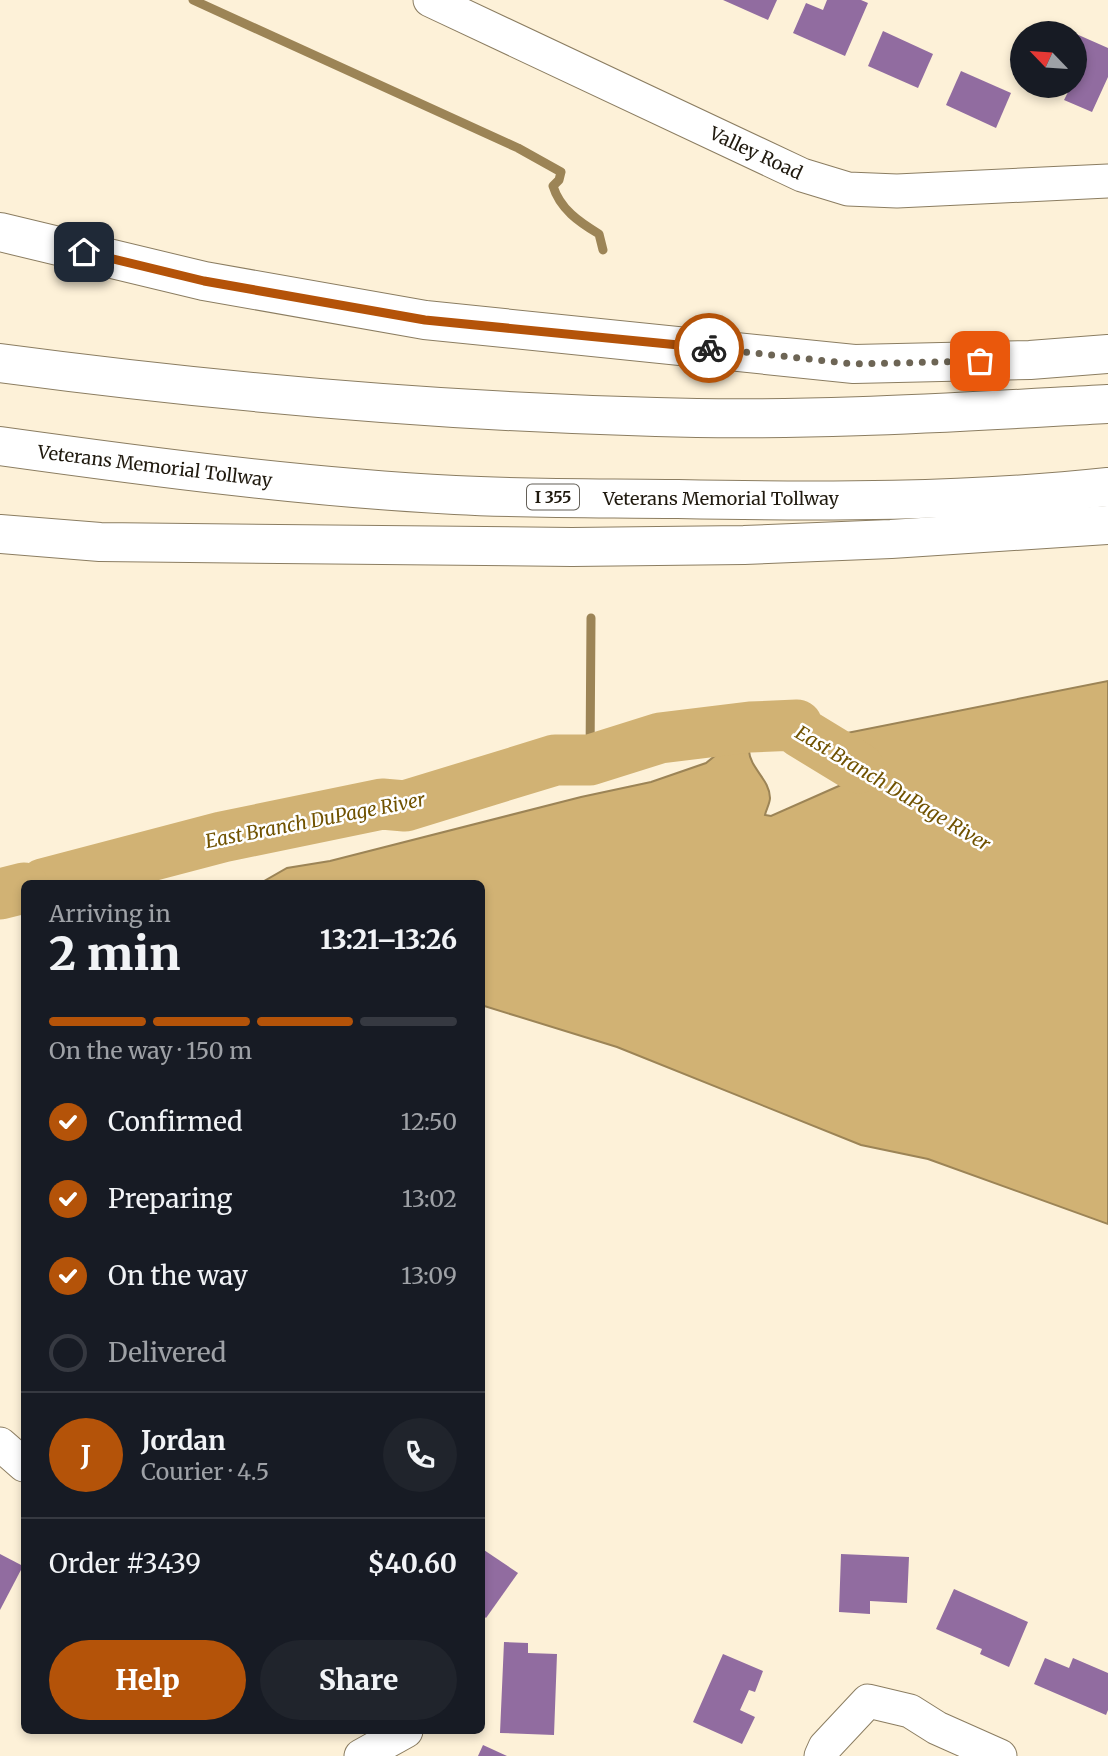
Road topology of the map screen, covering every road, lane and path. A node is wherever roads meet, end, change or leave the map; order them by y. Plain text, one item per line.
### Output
1 (430, 0) edge
2 (1108, 181) edge
3 (0, 232) edge
4 (1108, 354) edge
5 (0, 363) edge
6 (1108, 404) edge
7 (0, 446) edge
8 (1108, 487) edge
9 (1108, 525) edge
10 (0, 534) edge
11 (0, 1444) edge
12 (21, 1462) edge
13 (356, 1734) edge
14 (400, 1734) edge
15 (360, 1756) edge
16 (821, 1756) edge
17 (1000, 1756) edge

1 - 2 street, Valley Road
3 - 4 highway
5 - 6 highway
7 - 8 highway, Veterans Memorial Tollway / I 355
9 - 10 highway
11 - 12 street
13 - 15 street
14 - 15 street
16 - 17 street

